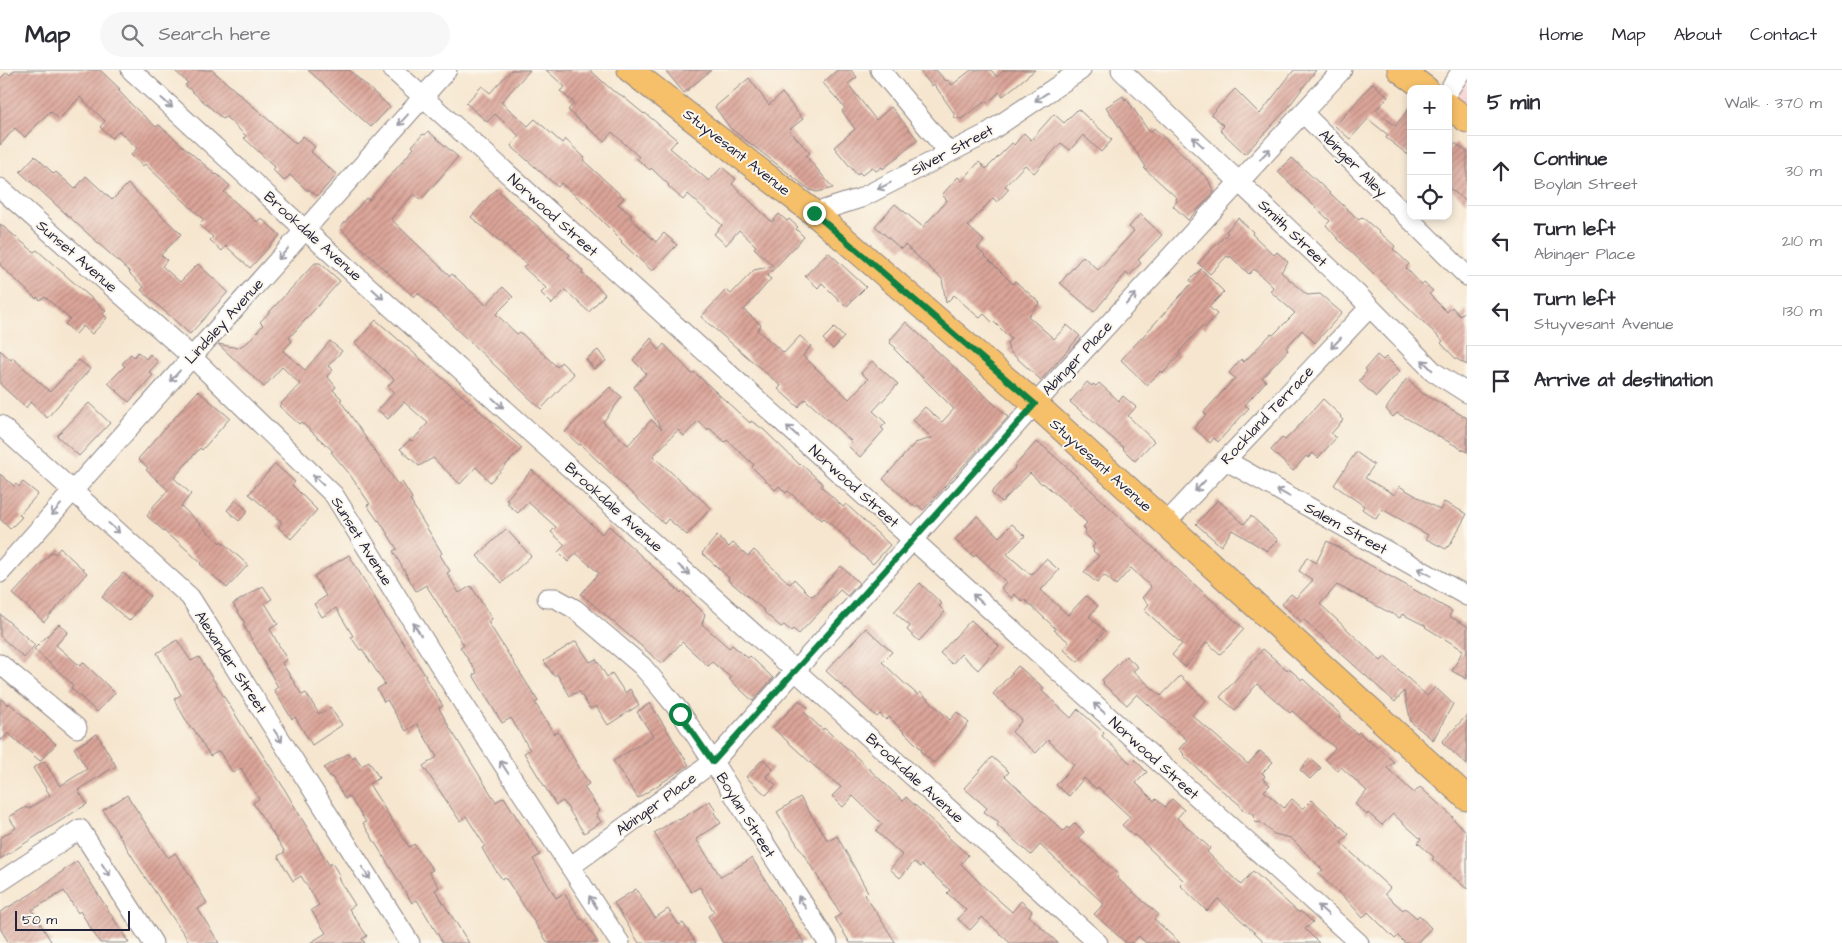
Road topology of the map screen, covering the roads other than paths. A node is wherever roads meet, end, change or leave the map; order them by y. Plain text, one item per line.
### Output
1 (131, 70) edge
2 (393, 70) edge
3 (447, 70) edge
4 (630, 70) edge
5 (880, 70) edge
6 (1081, 70) edge
7 (1121, 70) edge
8 (1342, 70) edge
9 (1400, 70) edge
10 (1462, 70) edge
11 (1421, 85) edge
12 (1452, 86) edge
13 (422, 98) junction
14 (1452, 109) edge
15 (1303, 113) junction
16 (1467, 120) edge
17 (949, 153) junction
18 (1240, 182) junction
19 (0, 188) edge
20 (814, 213) junction
21 (305, 229) junction
22 (1467, 276) edge
23 (1370, 308) junction
24 (192, 357) junction
25 (1467, 393) edge
26 (1035, 404) junction
27 (0, 425) edge
28 (1225, 460) junction
29 (72, 491) junction
30 (1165, 524) junction
31 (913, 540) junction
32 (0, 573) edge
33 (1467, 596) edge
34 (547, 598) dead end
35 (0, 664) edge
36 (796, 670) junction
37 (77, 728) dead end
38 (713, 762) junction
39 (1467, 798) edge
40 (570, 867) junction
41 (0, 882) edge
42 (153, 943) edge
43 (410, 943) edge
44 (620, 943) edge
45 (828, 943) edge
46 (1098, 943) edge
47 (1359, 943) edge

1 -> 21 street, Brookdale Avenue
2 - 13 street, Norwood Street
3 - 13 street, Lindsley Avenue
4 - 20 main road, Stuyvesant Avenue
5 - 17 street
6 -> 17 street, Silver Street
18 -> 7 street, Smith Street
8 - 15 street, Abinger Place
9 - 11 main road
10 - 12 street
13 -> 21 street, Lindsley Avenue
31 -> 13 street, Norwood Street
14 - 16 main road
18 -> 15 street, Abinger Place
15 - 22 street, Abinger Alley
17 -> 20 street, Silver Street
18 - 23 street, Smith Street
26 -> 18 street, Abinger Place
19 - 24 street, Sunset Avenue
20 - 26 main road, Stuyvesant Avenue
21 -> 24 street, Lindsley Avenue
21 -> 36 street, Brookdale Avenue
25 -> 23 street, Smith Street
23 -> 28 street, Rockland Terrace
24 -> 29 street, Lindsley Avenue
40 -> 24 street, Sunset Avenue
26 - 30 main road, Stuyvesant Avenue
26 - 31 street, Abinger Place
27 - 29 street, Alexander Street
28 -> 30 street, Rockland Terrace
33 -> 28 street, Salem Street
29 -> 32 street, Lindsley Avenue
29 -> 43 street, Alexander Street
30 - 39 main road, Stuyvesant Avenue
31 - 36 street, Abinger Place
47 -> 31 street, Norwood Street
34 - 38 street, Boylan Street
35 - 37 street
36 - 38 street, Abinger Place
36 - 46 street, Brookdale Avenue
38 - 40 street, Abinger Place
45 -> 38 street, Boylan Street
44 -> 40 street, Sunset Avenue
41 -> 42 street

